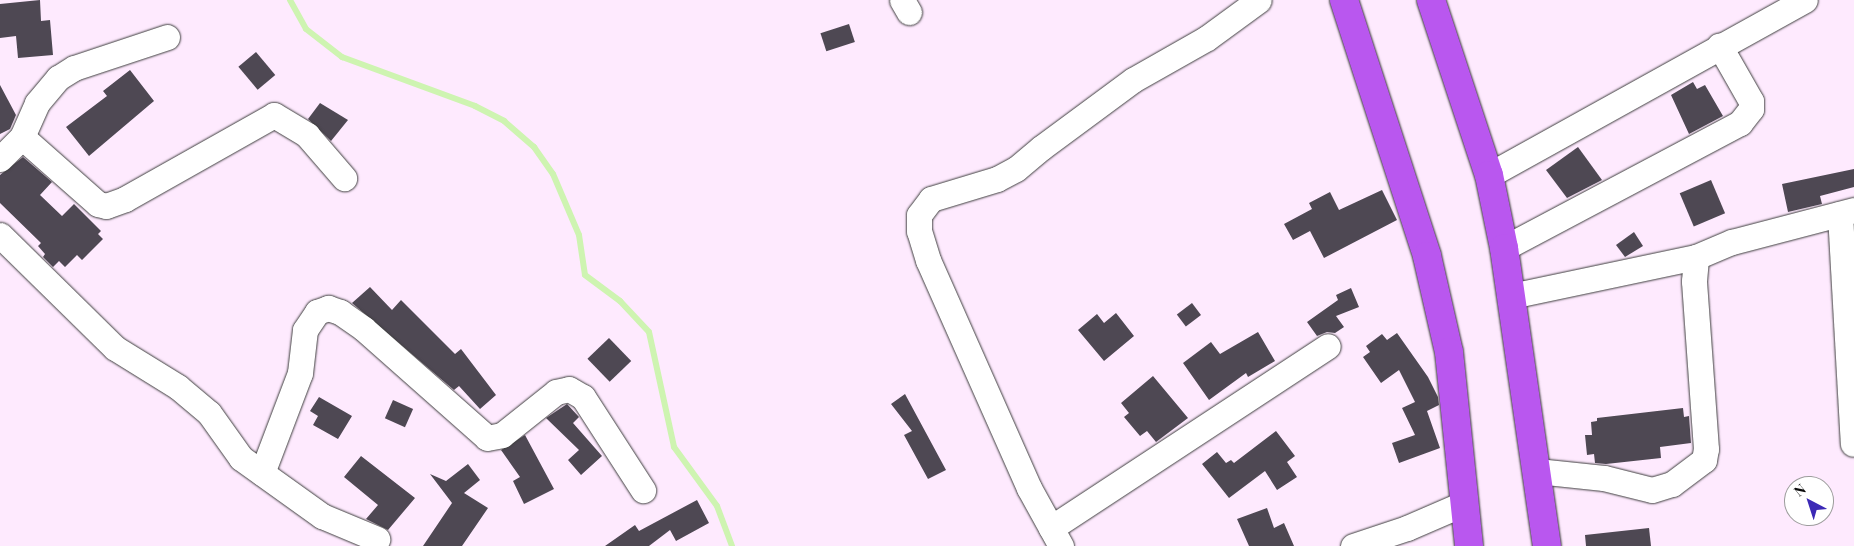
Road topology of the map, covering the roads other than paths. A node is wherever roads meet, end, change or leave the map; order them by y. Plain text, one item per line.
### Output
1 (1259, 0) edge
2 (1344, 0) edge
3 (1431, 0) edge
4 (1805, 0) edge
5 (167, 37) dead end
6 (1719, 46) junction
7 (22, 137) junction
8 (0, 159) edge
9 (1489, 175) junction
10 (344, 178) dead end
11 (1847, 212) edge
12 (0, 235) edge
13 (1504, 248) junction
14 (1696, 257) junction
15 (1511, 296) junction
16 (1328, 346) dead end
17 (1853, 444) edge
18 (1537, 471) junction
19 (262, 473) junction
20 (643, 490) dead end
21 (1465, 503) junction
22 (1056, 537) edge
23 (1410, 537) edge
24 (377, 538) dead end
25 (1352, 546) edge
26 (1469, 546) edge
27 (1547, 546) edge

1 - 22 street
2 - 21 highway
3 - 9 highway
4 - 6 street
5 - 7 street
6 - 9 street
6 - 13 street
7 - 8 street
7 - 10 street
9 - 13 highway
11 - 14 street
11 - 17 street
12 - 19 street
13 - 15 highway
14 - 15 street
14 - 18 street
15 - 18 highway
16 - 22 street
18 - 27 highway
19 - 20 street
19 - 24 street
21 - 23 street
21 - 26 highway
23 - 25 street

